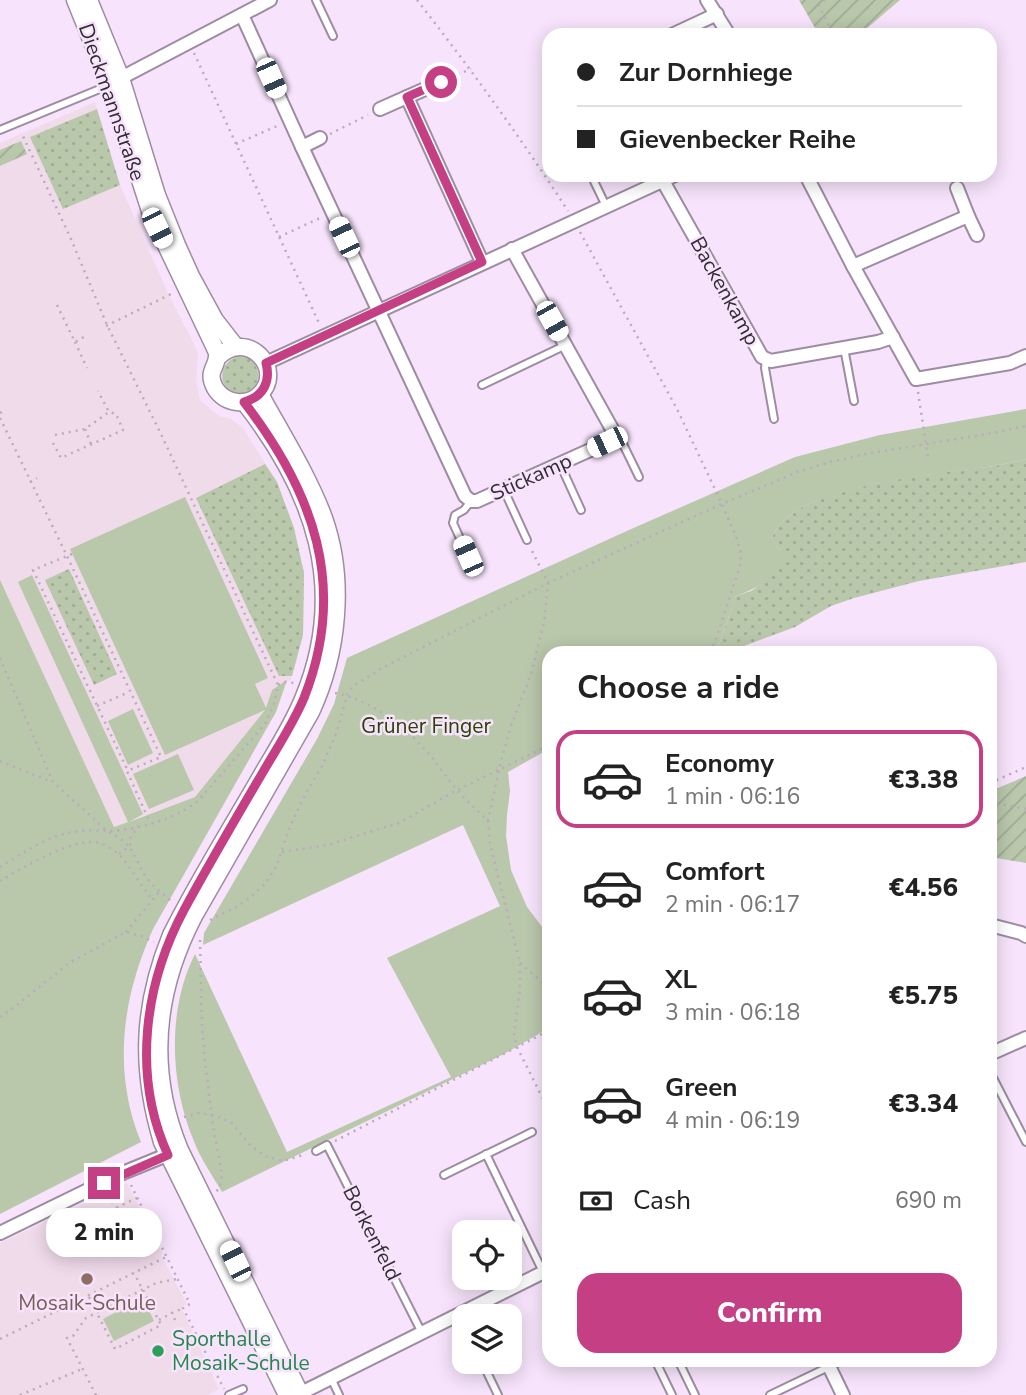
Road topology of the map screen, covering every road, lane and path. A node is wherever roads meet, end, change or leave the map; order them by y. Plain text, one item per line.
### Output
1 (75, 0) edge
2 (89, 0) edge
3 (270, 0) edge
4 (316, 0) edge
5 (417, 0) edge
6 (707, 0) edge
7 (825, 0) edge
8 (717, 14) junction
9 (242, 15) junction
10 (687, 28) edge
11 (725, 28) edge
12 (830, 28) edge
13 (333, 36) dead end
14 (189, 43) junction
15 (471, 69) junction
16 (115, 81) junction
17 (441, 82) joint
18 (407, 97) junction
19 (380, 109) joint
20 (290, 121) junction
21 (17, 123) junction
22 (0, 130) edge
23 (320, 138) joint
24 (236, 144) junction
25 (302, 147) junction
26 (542, 172) edge
27 (549, 182) edge
28 (594, 182) edge
29 (660, 182) edge
30 (671, 182) edge
31 (810, 182) edge
32 (957, 188) dead end
33 (606, 206) junction
34 (332, 212) junction
35 (968, 216) junction
36 (574, 221) junction
37 (977, 235) dead end
38 (279, 237) junction
39 (71, 239) junction
40 (66, 241) dead end
41 (512, 249) junction
42 (482, 262) junction
43 (853, 266) junction
44 (173, 293) dead end
45 (57, 305) dead end
46 (379, 311) junction
47 (107, 326) junction
48 (325, 336) junction
49 (84, 337) dead end
50 (893, 337) junction
51 (75, 342) junction
52 (566, 345) junction
53 (236, 347) junction
54 (844, 348) junction
55 (1026, 356) edge
56 (218, 357) junction
57 (766, 359) junction
58 (266, 363) junction
59 (87, 368) dead end
60 (916, 379) junction
61 (482, 385) dead end
62 (99, 391) dead end
63 (260, 394) junction
64 (854, 401) dead end
65 (244, 402) junction
66 (6, 410) dead end
67 (109, 412) junction
68 (0, 413) edge
69 (0, 418) edge
70 (774, 419) dead end
71 (1026, 426) edge
72 (85, 429) junction
73 (55, 435) dead end
74 (612, 435) junction
75 (53, 443) dead end
76 (927, 443) junction
77 (92, 444) junction
78 (928, 456) dead end
79 (560, 464) junction
80 (639, 477) dead end
81 (37, 478) dead end
82 (30, 482) junction
83 (504, 490) junction
84 (471, 500) junction
85 (722, 504) junction
86 (581, 510) dead end
87 (527, 540) joint
88 (72, 554) dead end
89 (67, 556) junction
90 (468, 556) dead end
91 (548, 583) junction
92 (713, 646) edge
93 (0, 658) edge
94 (298, 683) dead end
95 (278, 685) junction
96 (130, 691) junction
97 (333, 692) dead end
98 (347, 695) junction
99 (97, 706) junction
100 (542, 750) edge
101 (1, 762) edge
102 (1026, 767) edge
103 (499, 769) junction
104 (127, 771) junction
105 (997, 780) edge
106 (53, 782) junction
107 (457, 790) junction
108 (997, 803) edge
109 (1026, 809) edge
110 (488, 821) junction
111 (150, 823) junction
112 (138, 826) junction
113 (107, 831) junction
114 (130, 846) junction
115 (282, 852) junction
116 (118, 855) junction
117 (0, 867) edge
118 (0, 881) edge
119 (159, 891) junction
120 (153, 900) junction
121 (174, 904) dead end
122 (211, 910) dead end
123 (997, 926) edge
124 (204, 931) dead end
125 (126, 932) junction
126 (1026, 936) edge
127 (156, 943) dead end
128 (520, 963) junction
129 (542, 982) edge
130 (0, 1017) edge
131 (542, 1034) edge
132 (1026, 1038) edge
133 (517, 1047) junction
134 (997, 1051) edge
135 (997, 1085) edge
136 (542, 1097) edge
137 (212, 1115) junction
138 (180, 1119) dead end
139 (531, 1132) dead end
140 (335, 1140) joint
141 (1026, 1141) edge
142 (327, 1145) junction
143 (316, 1151) joint
144 (174, 1152) junction
145 (486, 1154) junction
146 (125, 1172) junction
147 (444, 1175) dead end
148 (214, 1195) dead end
149 (137, 1198) junction
150 (88, 1212) dead end
151 (92, 1219) junction
152 (95, 1232) dead end
153 (0, 1233) edge
154 (166, 1257) junction
155 (542, 1263) edge
156 (134, 1273) junction
157 (542, 1273) edge
158 (177, 1279) junction
159 (143, 1290) junction
160 (88, 1296) junction
161 (489, 1304) edge
162 (183, 1308) junction
163 (96, 1313) junction
164 (172, 1313) junction
165 (158, 1320) junction
166 (175, 1320) dead end
167 (452, 1323) edge
168 (422, 1333) junction
169 (0, 1339) edge
170 (658, 1367) edge
171 (681, 1367) edge
172 (820, 1367) edge
173 (829, 1367) edge
174 (82, 1369) junction
175 (487, 1374) edge
176 (331, 1378) junction
177 (243, 1388) dead end
178 (20, 1395) edge
179 (96, 1395) edge
180 (228, 1395) edge
181 (296, 1395) edge
182 (339, 1395) edge
183 (498, 1395) edge
184 (672, 1395) edge
185 (695, 1395) edge
186 (770, 1395) edge
187 (843, 1395) edge

1 - 16 street, Dieckmannstraße
2 - 16 street, Dieckmannstraße
3 - 9 street
4 - 13 lane
5 - 15 path
6 - 8 street
7 - 12 path
8 - 10 street
8 - 11 street
9 - 14 street
9 - 20 street, Stickamp
14 - 16 street
14 - 24 path
15 - 17 path
15 - 26 path
16 - 21 lane
16 - 53 street, Dieckmannstraße
16 - 56 street, Dieckmannstraße
17 - 18 street
18 - 19 street
18 - 42 street
19 - 23 path
20 - 24 path
20 - 25 street, Stickamp
21 - 22 lane
21 - 39 path
23 - 25 street
24 - 38 path
25 - 34 street, Stickamp
27 - 36 path
28 - 33 lane
29 - 33 street
30 - 57 street, Backenkamp
31 - 43 street
32 - 35 street
33 - 36 street
34 - 38 path
34 - 46 street, Stickamp
35 - 37 street
35 - 43 street
36 - 41 street
36 - 85 path
38 - 48 path
39 - 40 path
39 - 47 path
41 - 42 street
41 - 52 street
42 - 46 street
43 - 50 street
44 - 47 path
45 - 51 path
46 - 48 street
46 - 84 street, Stickamp
47 - 95 path
48 - 58 street
49 - 51 path
50 - 54 street, Backenkamp
50 - 60 street
51 - 59 path
52 - 61 lane
52 - 74 street
53 - 56 street
53 - 58 street, Dieckmannstraße
54 - 57 street, Backenkamp
54 - 64 lane
55 - 60 street
56 - 65 street, Dieckmannstraße
57 - 70 lane
58 - 63 street
60 - 76 path
62 - 67 path
63 - 65 street
63 - 144 street, Dieckmannstraße
65 - 144 street, Dieckmannstraße
66 - 68 path
67 - 72 path
67 - 77 path
69 - 82 path
71 - 76 path
72 - 73 path
72 - 77 path
74 - 79 street, Stickamp
74 - 80 lane
75 - 77 path
76 - 78 path
76 - 85 path
79 - 83 street, Stickamp
79 - 86 lane
81 - 82 path
82 - 89 path
83 - 84 street, Stickamp
83 - 87 lane
84 - 90 lane
85 - 91 path
85 - 92 path
87 - 91 path
88 - 89 path
89 - 96 path
89 - 99 path
91 - 98 path
91 - 103 path
93 - 106 path
94 - 95 path
95 - 111 path
96 - 99 path
96 - 104 path
97 - 98 path
98 - 107 path
98 - 115 path
99 - 104 path
100 - 103 path
101 - 106 path
102 - 105 path
103 - 107 path
103 - 110 path
104 - 111 path
106 - 113 path
107 - 110 path
107 - 115 path
108 - 109 path
110 - 128 path
111 - 112 path
112 - 113 path
112 - 114 path
113 - 114 path
113 - 117 path
114 - 116 path
114 - 119 path
115 - 122 path
116 - 118 path
116 - 120 path
119 - 120 path
119 - 121 path
120 - 125 path
123 - 126 street
124 - 137 path
125 - 127 path
125 - 130 path
128 - 129 path
128 - 133 path
131 - 133 path
132 - 134 street
133 - 136 path
133 - 140 path
135 - 141 lane
137 - 138 path
137 - 143 path
137 - 148 path
139 - 145 lane
140 - 142 lane
142 - 143 lane
142 - 168 lane, Borkenfeld
144 - 146 street
144 - 181 street, Dieckmannstraße
145 - 147 lane
145 - 155 lane
146 - 149 path
146 - 153 street
149 - 151 path
149 - 154 path
150 - 151 path
151 - 152 path
154 - 156 path
154 - 158 path
156 - 159 path
156 - 160 path
157 - 161 street
158 - 159 path
158 - 162 path
159 - 163 path
159 - 165 path
160 - 163 path
160 - 169 path
162 - 164 path
162 - 180 path
163 - 165 path
163 - 174 path
164 - 165 path
164 - 166 path
167 - 168 street
168 - 176 street
170 - 184 lane
171 - 185 lane
172 - 186 lane
173 - 187 street
174 - 178 path
174 - 179 path
175 - 183 lane
176 - 181 street
176 - 182 lane
177 - 180 lane

